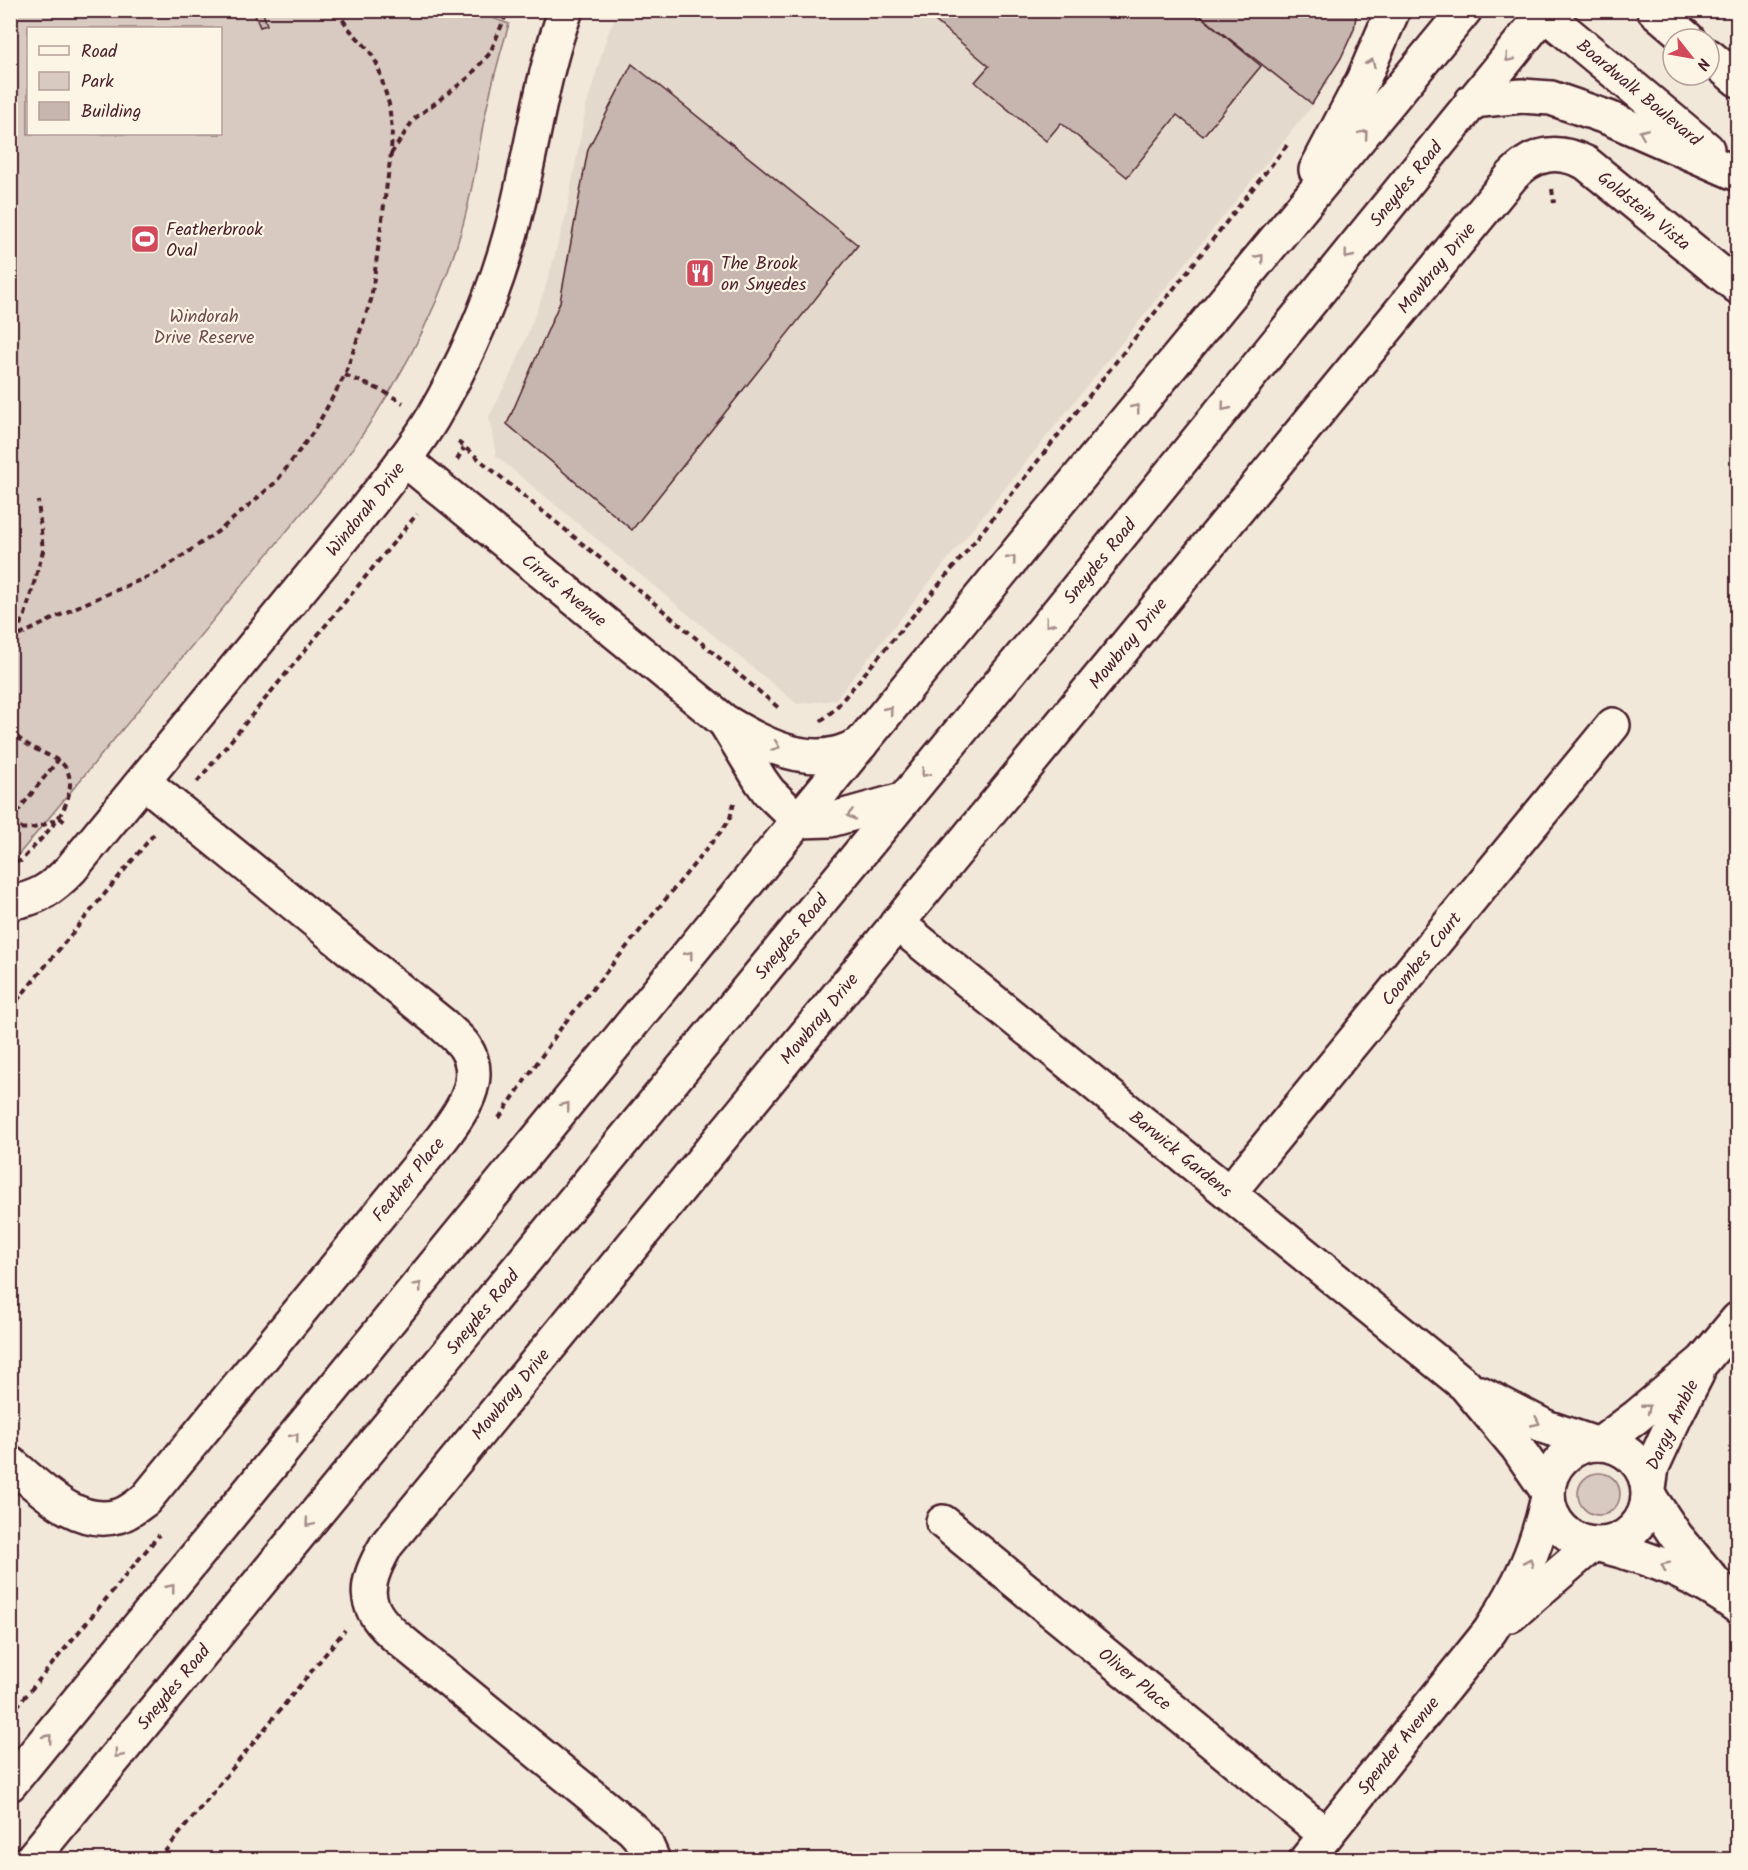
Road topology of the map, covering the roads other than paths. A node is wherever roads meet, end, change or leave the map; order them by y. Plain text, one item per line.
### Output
1 (566, 10) edge
2 (1393, 10) edge
3 (1465, 10) edge
4 (1544, 12) edge
5 (1721, 66) edge
6 (1737, 80) edge
7 (1472, 101) junction
8 (1542, 156) joint
9 (1736, 174) edge
10 (1286, 227) junction
11 (1737, 287) edge
12 (404, 459) junction
13 (724, 721) junction
14 (1613, 725) dead end
15 (861, 744) junction
16 (144, 782) junction
17 (902, 800) junction
18 (798, 820) junction
19 (11, 906) edge
20 (897, 923) junction
21 (1229, 1194) junction
22 (1737, 1320) edge
23 (1703, 1361) junction
24 (1465, 1385) junction
25 (1598, 1444) junction
26 (10, 1463) edge
27 (1649, 1492) junction
28 (1548, 1494) junction
29 (943, 1522) dead end
30 (1596, 1544) junction
31 (1736, 1606) edge
32 (1490, 1631) junction
33 (10, 1784) edge
34 (1316, 1847) edge
35 (31, 1860) edge
36 (653, 1860) edge

1 - 12 street, Windorah Drive
10 -> 2 street
10 -> 3 street
4 -> 7 street, Sneydes Road
4 - 9 street, Boardwalk Boulevard
5 - 6 street
9 -> 7 street
7 -> 17 street, Sneydes Road
8 - 11 street, Goldstein Vista
8 - 20 street, Mowbray Drive
15 -> 10 street
12 - 13 street, Cirrus Avenue
12 - 16 street, Windorah Drive
13 -> 15 street, Cirrus Avenue
13 - 18 street, Cirrus Avenue
14 - 21 street, Coombes Court
15 - 18 street
16 - 19 street, Windorah Drive
16 - 26 street, Feather Place
17 -> 18 street
17 -> 35 street, Sneydes Road
33 -> 18 street
20 - 21 street, Barwick Gardens
20 - 36 street, Mowbray Drive
21 - 24 street, Barwick Gardens
22 - 23 street, Dargy Amble
25 -> 23 street, Dargy Amble
23 - 27 street, Dargy Amble
24 -> 25 street, Barwick Gardens
24 - 28 street, Barwick Gardens
25 - 27 street
25 - 28 street
27 - 30 street
27 - 31 street
28 - 30 street
32 -> 28 street, Spender Avenue
29 - 34 street, Oliver Place
31 -> 30 street
30 - 32 street, Spender Avenue
32 - 34 street, Spender Avenue

